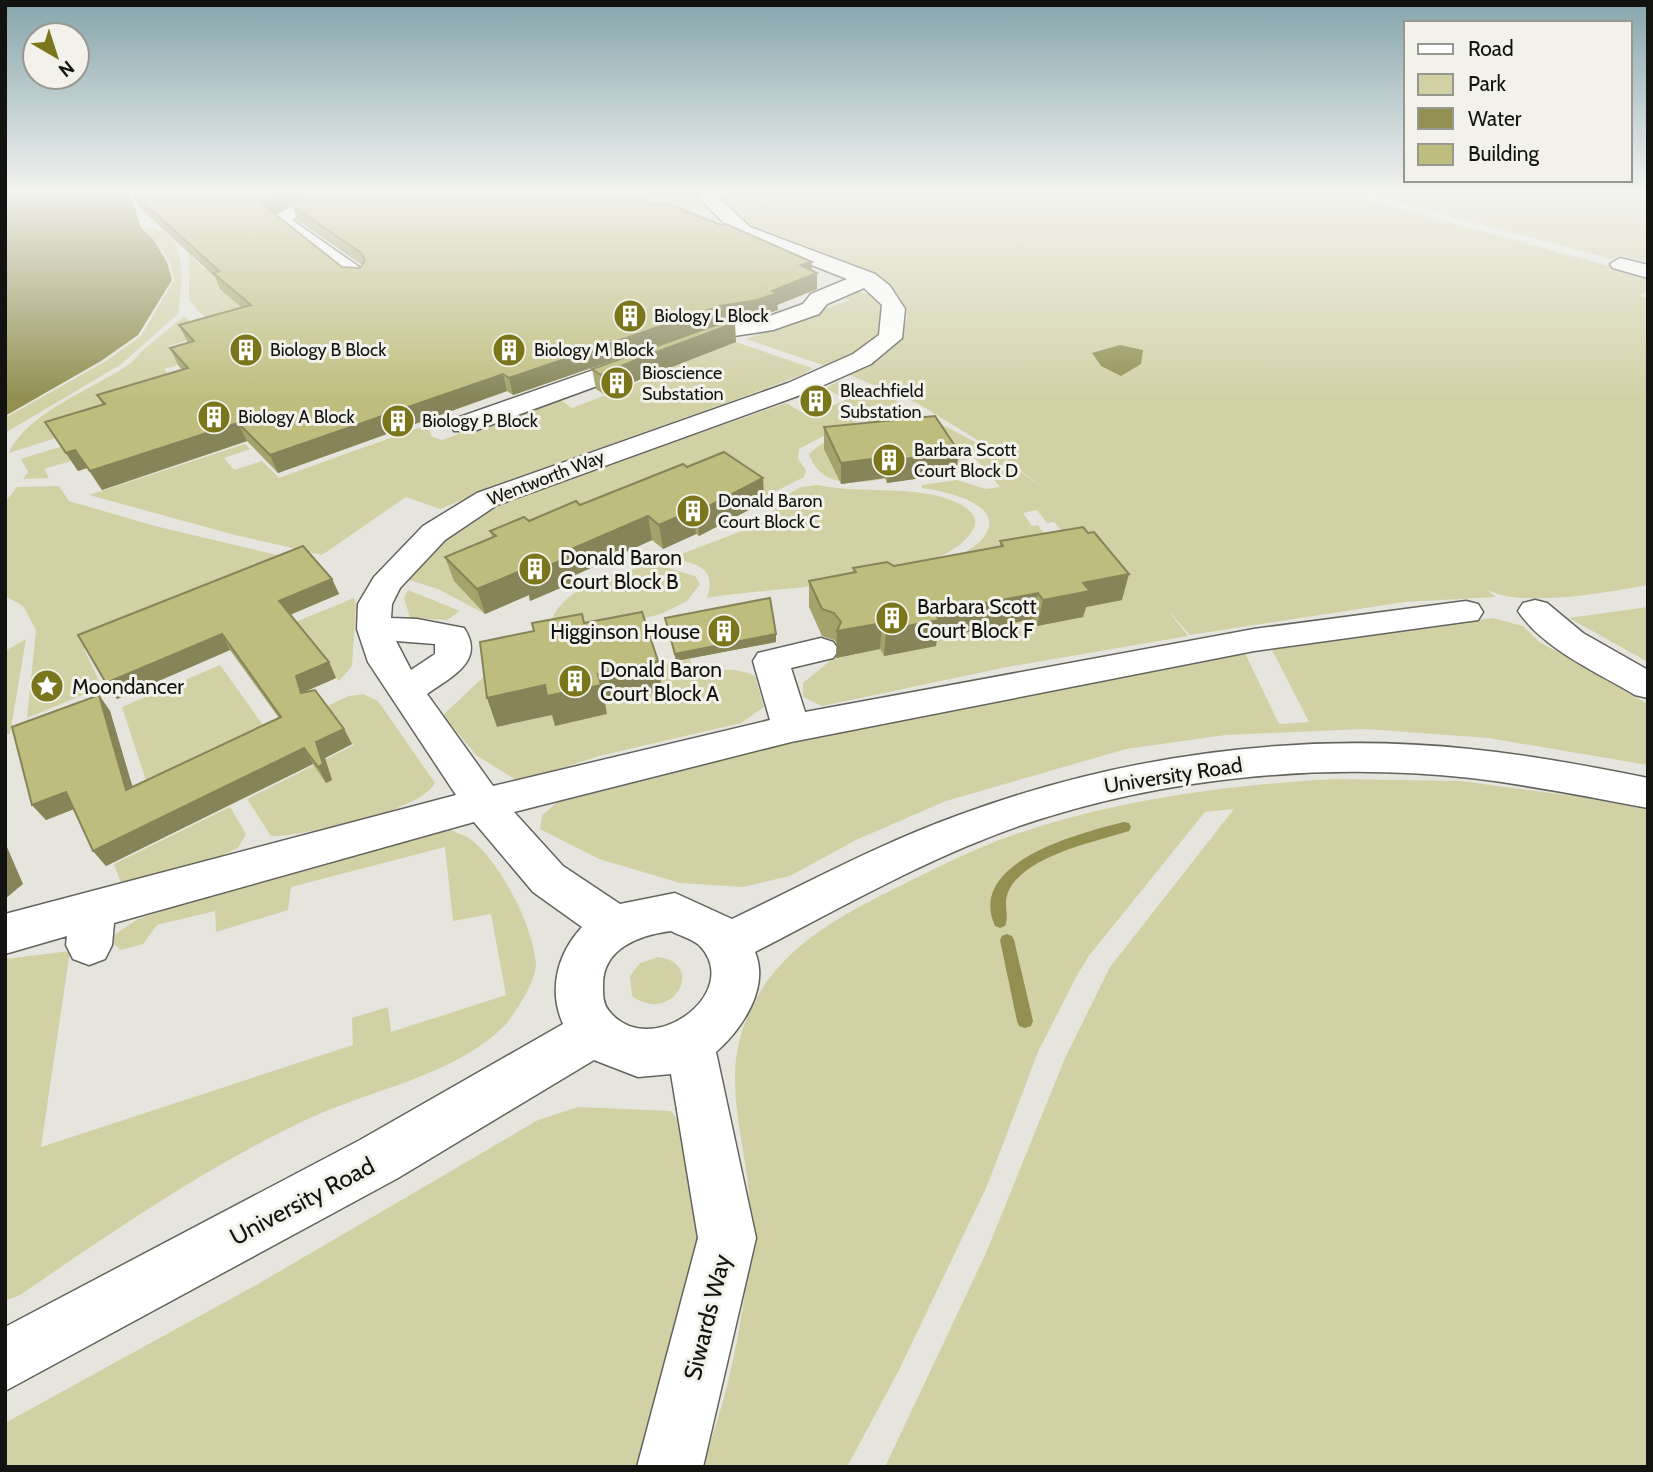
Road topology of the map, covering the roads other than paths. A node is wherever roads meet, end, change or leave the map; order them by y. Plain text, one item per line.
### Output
1 (337, 262) edge
2 (822, 262) edge
3 (1620, 264) dead end
4 (1648, 272) edge
5 (356, 276) edge
6 (867, 279) junction
7 (464, 425) dead end
8 (1466, 611) dead end
9 (1535, 611) dead end
10 (374, 629) junction
11 (821, 650) dead end
12 (1648, 686) edge
13 (407, 691) junction
14 (791, 727) junction
15 (1648, 793) edge
16 (483, 804) junction
17 (616, 926) junction
18 (5, 934) edge
19 (728, 943) junction
20 (594, 1033) junction
21 (689, 1043) junction
22 (5, 1360) edge
23 (670, 1467) edge

1 - 5 street
2 - 6 street, Wentworth Way
3 - 4 street
6 - 7 street
6 - 10 street, Wentworth Way
8 - 14 street
9 - 12 street
10 - 13 street
10 - 13 street
11 - 14 street
13 - 16 street
14 - 16 street
15 - 19 street, University Road
16 - 17 street
16 - 18 street
17 - 19 street
17 - 20 street
19 - 21 street
20 - 21 street
20 - 22 street, University Road
21 - 23 street, Siwards Way

